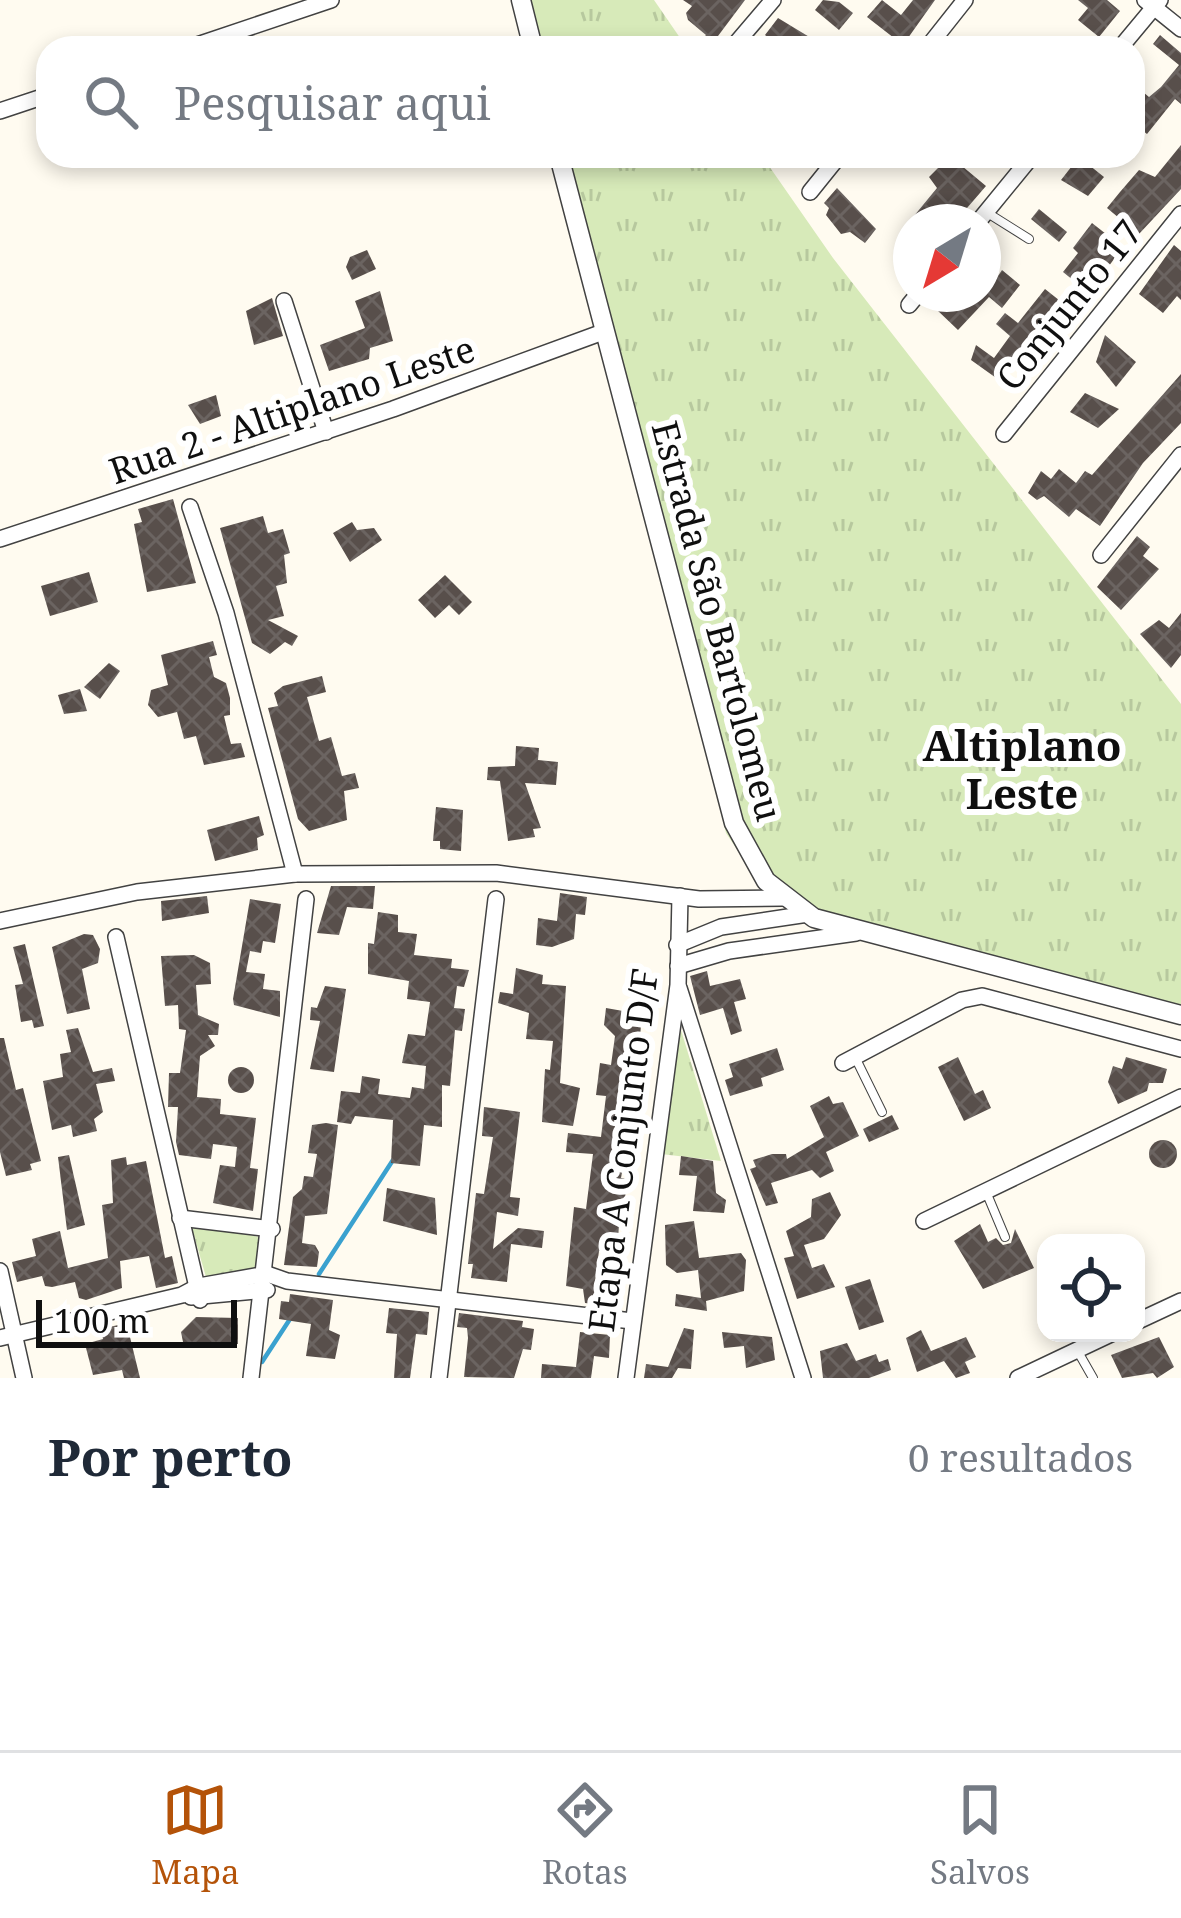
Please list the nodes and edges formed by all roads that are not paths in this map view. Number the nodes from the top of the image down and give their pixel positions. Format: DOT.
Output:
graph roads {
  1 [pos="331,0"];
  2 [pos="521,0"];
  3 [pos="772,0"];
  4 [pos="965,0"];
  5 [pos="1153,2"];
  6 [pos="1181,29"];
  7 [pos="224,36"];
  8 [pos="530,36"];
  9 [pos="742,36"];
  10 [pos="936,36"];
  11 [pos="1129,36"];
  12 [pos="36,99"];
  13 [pos="0,111"];
  14 [pos="563,168"];
  15 [pos="829,168"];
  16 [pos="1022,168"];
  17 [pos="810,192"];
  18 [pos="993,204"];
  19 [pos="1181,214"];
  20 [pos="1001,226"];
  21 [pos="1029,239"];
  22 [pos="284,301"];
  23 [pos="603,332"];
  24 [pos="326,432"];
  25 [pos="1004,434"];
  26 [pos="1181,455"];
  27 [pos="190,507"];
  28 [pos="0,539"];
  29 [pos="1101,555"];
  30 [pos="295,874"];
  31 [pos="680,896"];
  32 [pos="783,898"];
  33 [pos="306,899"];
  34 [pos="496,899"];
  35 [pos="811,916"];
  36 [pos="0,921"];
  37 [pos="760,923"];
  38 [pos="856,933"];
  39 [pos="677,937"];
  40 [pos="116,938"];
  41 [pos="809,939"];
  42 [pos="763,947"];
  43 [pos="678,966"];
  44 [pos="678,985"];
  45 [pos="1181,1015"];
  46 [pos="1181,1048"];
  47 [pos="849,1060"];
  48 [pos="1181,1097"];
  49 [pos="882,1112"];
  50 [pos="986,1192"];
  51 [pos="181,1217"];
  52 [pos="924,1221"];
  53 [pos="272,1228"];
  54 [pos="1005,1237"];
  55 [pos="0,1271"];
  56 [pos="265,1283"];
  57 [pos="200,1293"];
  58 [pos="449,1298"];
  59 [pos="1181,1301"];
  60 [pos="1145,1318"];
  61 [pos="632,1321"];
  62 [pos="7,1336"];
  63 [pos="1094,1342"];
  64 [pos="1077,1350"];
  65 [pos="24,1378"];
  66 [pos="251,1378"];
  67 [pos="439,1378"];
  68 [pos="626,1378"];
  69 [pos="803,1378"];
  70 [pos="1018,1378"];
  71 [pos="1093,1378"];
  1 -- 7 [label="street"];
  2 -- 8 [label="street"];
  3 -- 9 [label="street"];
  4 -- 10 [label="street"];
  5 -- 6 [label="street"];
  5 -- 11 [label="street"];
  12 -- 13 [label="street"];
  14 -- 23 [label="street, Estrada São Bartolomeu"];
  15 -- 17 [label="street"];
  16 -- 18 [label="street"];
  19 -- 25 [label="street, Conjunto 17"];
  20 -- 21 [label="lane"];
  22 -- 24 [label="street"];
  23 -- 24 [label="street, Rua 2 - Altiplano Leste"];
  23 -- 32 [label="street, Estrada São Bartolomeu"];
  24 -- 28 [label="street, Rua 2 - Altiplano Leste"];
  26 -- 29 [label="street"];
  27 -- 30 [label="street"];
  30 -- 31 [label="street"];
  30 -- 36 [label="street"];
  31 -- 32 [label="street"];
  31 -- 39 [label="street, Etapa A Conjunto D/F"];
  32 -- 35 [label="street, Estrada São Bartolomeu"];
  33 -- 53 [label="street"];
  34 -- 58 [label="street"];
  35 -- 37 [label="street"];
  35 -- 38 [label="street, Estrada São Bartolomeu"];
  35 -- 41 [label="street"];
  37 -- 39 [label="street"];
  37 -- 42 [label="street"];
  38 -- 41 [label="street"];
  38 -- 45 [label="street, Estrada São Bartolomeu"];
  39 -- 43 [label="street, Etapa A Conjunto D/F"];
  40 -- 51 [label="street"];
  41 -- 42 [label="street"];
  42 -- 43 [label="street"];
  43 -- 44 [label="street, Etapa A Conjunto D/F"];
  44 -- 61 [label="street, Etapa A Conjunto D/F"];
  44 -- 69 [label="street"];
  46 -- 47 [label="street"];
  47 -- 49 [label="lane"];
  48 -- 50 [label="street"];
  50 -- 52 [label="street"];
  50 -- 54 [label="lane"];
  51 -- 53 [label="street"];
  51 -- 57 [label="street"];
  53 -- 56 [label="street"];
  55 -- 62 [label="street"];
  56 -- 57 [label="street"];
  56 -- 58 [label="street"];
  56 -- 66 [label="street"];
  57 -- 62 [label="street"];
  58 -- 61 [label="street"];
  58 -- 67 [label="street"];
  59 -- 60 [label="street"];
  61 -- 68 [label="street, Etapa A Conjunto D/F"];
  62 -- 65 [label="street"];
  63 -- 64 [label="street"];
  64 -- 70 [label="street"];
  64 -- 71 [label="lane"];
}
